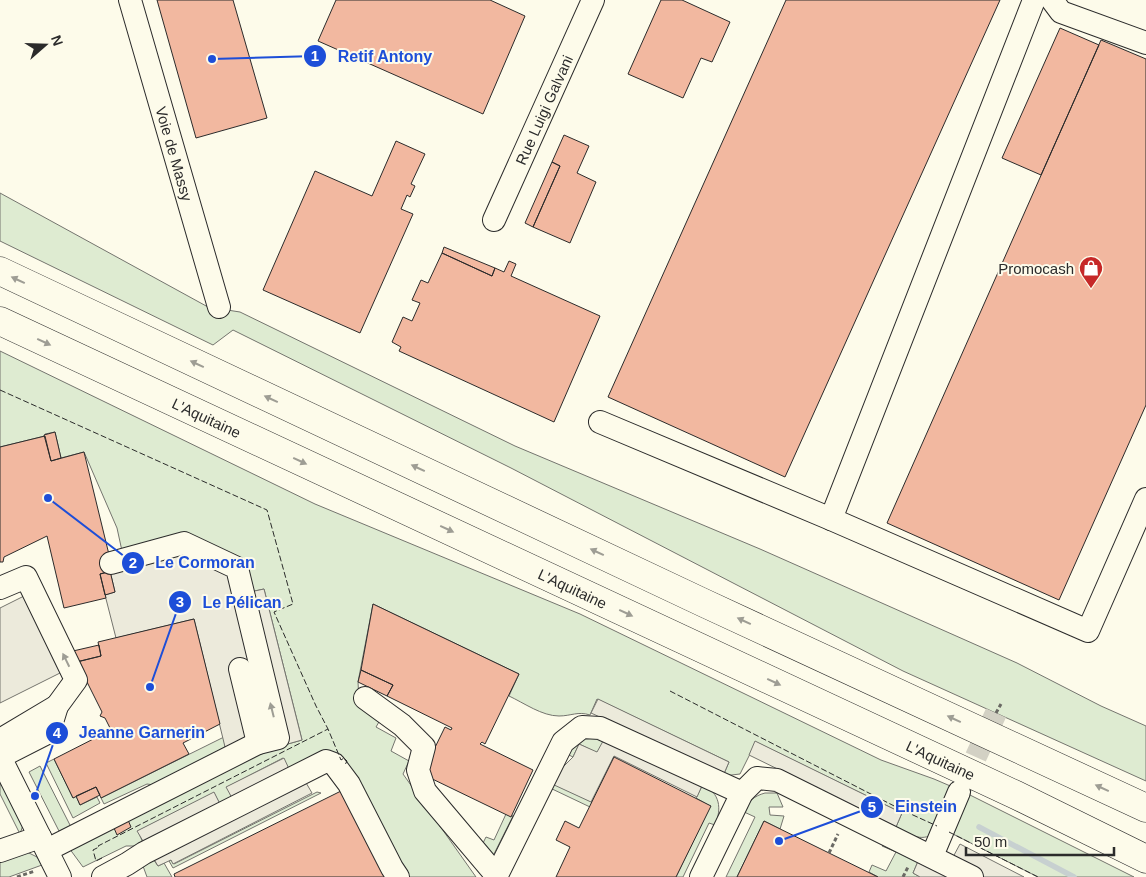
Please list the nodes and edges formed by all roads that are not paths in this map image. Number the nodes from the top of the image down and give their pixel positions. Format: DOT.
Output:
graph roads {
  1 [pos="130,0"];
  2 [pos="594,0"];
  3 [pos="1034,0"];
  4 [pos="1052,0"];
  5 [pos="1146,43"];
  6 [pos="494,220"];
  7 [pos="0,271"];
  8 [pos="219,307"];
  9 [pos="0,322"];
  10 [pos="600,422"];
  11 [pos="1146,499"];
  12 [pos="831,518"];
  13 [pos="111,563"];
  14 [pos="0,588"];
  15 [pos="240,670"];
  16 [pos="366,698"];
  17 [pos="57,706"];
  18 [pos="0,740"];
  19 [pos="258,743"];
  20 [pos="0,757"];
  21 [pos="959,792"];
  22 [pos="742,793"];
  23 [pos="1146,808"];
  24 [pos="0,851"];
  25 [pos="932,856"];
  26 [pos="47,858"];
  27 [pos="1146,859"];
  28 [pos="131,871"];
  29 [pos="496,876"];
  30 [pos="102,877"];
  31 [pos="398,877"];
  32 [pos="700,877"];
  33 [pos="972,877"];
  1 -- 8 [label="street, Voie de Massy"];
  2 -- 6 [label="street, Rue Luigi Galvani"];
  3 -- 12 [label="street"];
  4 -- 5 [label="street"];
  23 -- 7 [label="highway, one-way"];
  9 -- 27 [label="highway, L'Aquitaine, one-way"];
  10 -- 12 [label="street"];
  11 -- 12 [label="street"];
  19 -- 13 [label="street, one-way"];
  17 -- 14 [label="street, one-way"];
  15 -- 19 [label="street"];
  16 -- 29 [label="street"];
  17 -- 18 [label="street"];
  17 -- 20 [label="street"];
  19 -- 26 [label="street"];
  20 -- 26 [label="street"];
  21 -- 25 [label="street"];
  22 -- 25 [label="street"];
  22 -- 29 [label="street"];
  22 -- 32 [label="street"];
  24 -- 26 [label="street"];
  25 -- 33 [label="street"];
  28 -- 30 [label="street"];
  28 -- 31 [label="street"];
}
